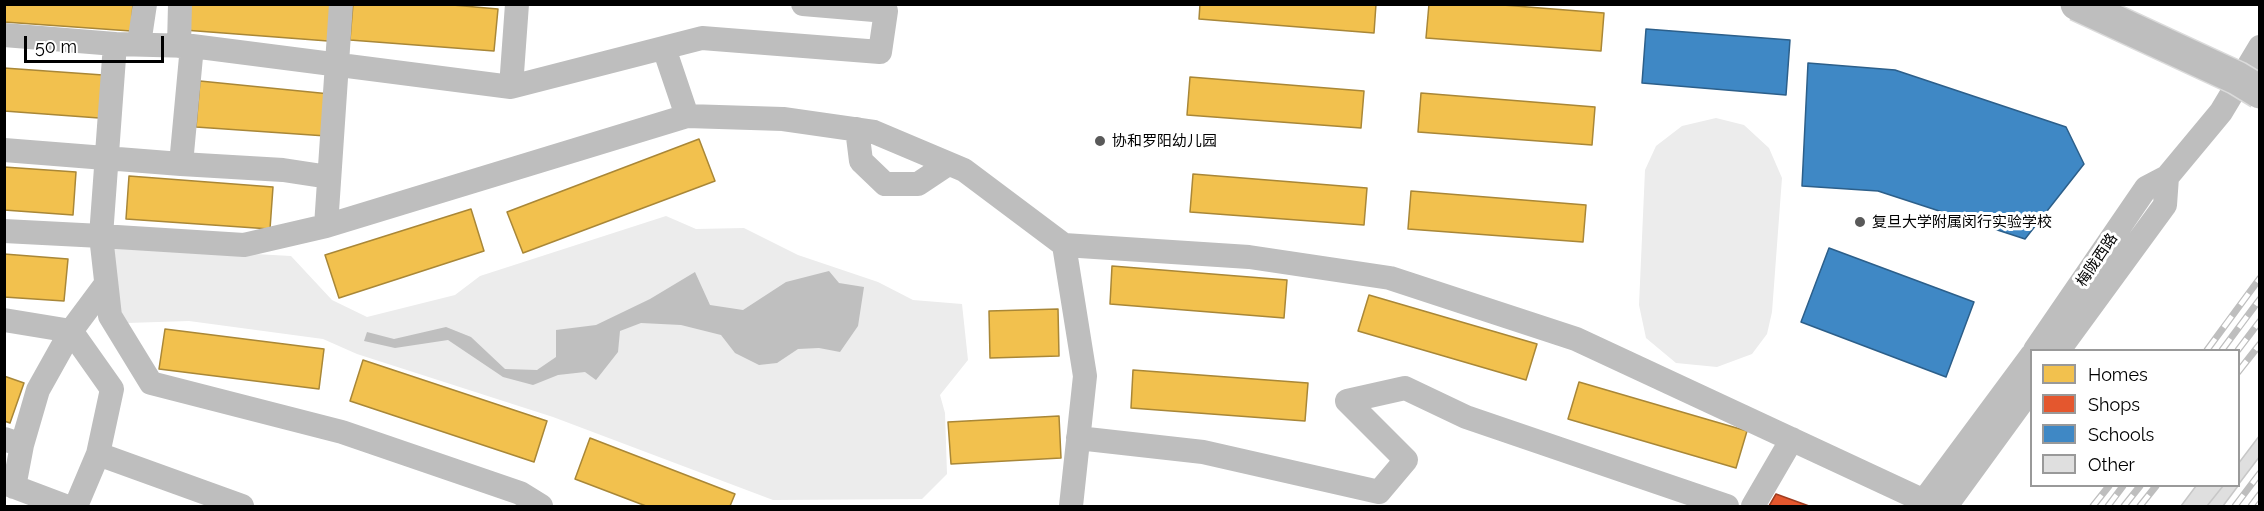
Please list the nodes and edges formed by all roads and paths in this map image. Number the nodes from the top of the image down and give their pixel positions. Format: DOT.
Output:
graph roads {
  1 [pos="145,4"];
  2 [pos="180,4"];
  3 [pos="341,4"];
  4 [pos="517,4"];
  5 [pos="804,4"];
  6 [pos="2077,4"];
  7 [pos="2111,4"];
  8 [pos="4,35"];
  9 [pos="127,44"];
  10 [pos="186,46"];
  11 [pos="2259,47"];
  12 [pos="664,48"];
  13 [pos="337,64"];
  14 [pos="2259,67"];
  15 [pos="511,87"];
  16 [pos="2259,92"];
  17 [pos="687,116"];
  18 [pos="857,129"];
  19 [pos="4,150"];
  20 [pos="108,158"];
  21 [pos="181,164"];
  22 [pos="948,164"];
  23 [pos="329,177"];
  24 [pos="2167,177"];
  25 [pos="326,226"];
  26 [pos="4,231"];
  27 [pos="101,236"];
  28 [pos="1064,245"];
  29 [pos="106,284"];
  30 [pos="4,320"];
  31 [pos="71,332"];
  32 [pos="2036,349"];
  33 [pos="2060,349"];
  34 [pos="2030,356"];
  35 [pos="2030,389"];
  36 [pos="1078,438"];
  37 [pos="1792,440"];
  38 [pos="13,442"];
  39 [pos="98,454"];
  40 [pos="9,485"];
  41 [pos="512,499"];
  42 [pos="1930,505"];
  43 [pos="65,507"];
  44 [pos="76,507"];
  45 [pos="242,507"];
  46 [pos="540,507"];
  47 [pos="1071,507"];
  48 [pos="1727,507"];
  49 [pos="1753,507"];
  1 -- 9 [label="street"];
  2 -- 10 [label="street"];
  3 -- 13 [label="street"];
  4 -- 15 [label="street"];
  5 -- 12 [label="street"];
  6 -- 16 [label="highway, bridge"];
  7 -- 14 [label="highway"];
  8 -- 9 [label="street"];
  9 -- 10 [label="street"];
  9 -- 20 [label="street"];
  10 -- 13 [label="street"];
  10 -- 21 [label="street"];
  11 -- 24 [label="street, 梅陇西路"];
  12 -- 15 [label="street"];
  12 -- 17 [label="street"];
  13 -- 15 [label="street"];
  13 -- 23 [label="street"];
  17 -- 18 [label="street"];
  17 -- 25 [label="street"];
  18 -- 22 [label="street"];
  18 -- 22 [label="street"];
  19 -- 20 [label="street"];
  20 -- 21 [label="street"];
  20 -- 27 [label="street"];
  21 -- 23 [label="street"];
  22 -- 28 [label="street"];
  23 -- 25 [label="street"];
  24 -- 32 [label="street, 梅陇西路"];
  24 -- 33 [label="street, 梅陇西路"];
  25 -- 27 [label="street"];
  26 -- 27 [label="street"];
  27 -- 29 [label="street"];
  28 -- 36 [label="street"];
  28 -- 37 [label="street"];
  29 -- 31 [label="street"];
  29 -- 41 [label="street"];
  30 -- 31 [label="street"];
  31 -- 38 [label="street"];
  31 -- 39 [label="street"];
  34 -- 42 [label="street"];
  35 -- 42 [label="street"];
  36 -- 47 [label="street"];
  36 -- 48 [label="street"];
  37 -- 42 [label="street"];
  37 -- 49 [label="street"];
  38 -- 40 [label="street"];
  39 -- 44 [label="street"];
  39 -- 45 [label="street"];
  40 -- 43 [label="street"];
  41 -- 46 [label="street"];
}
